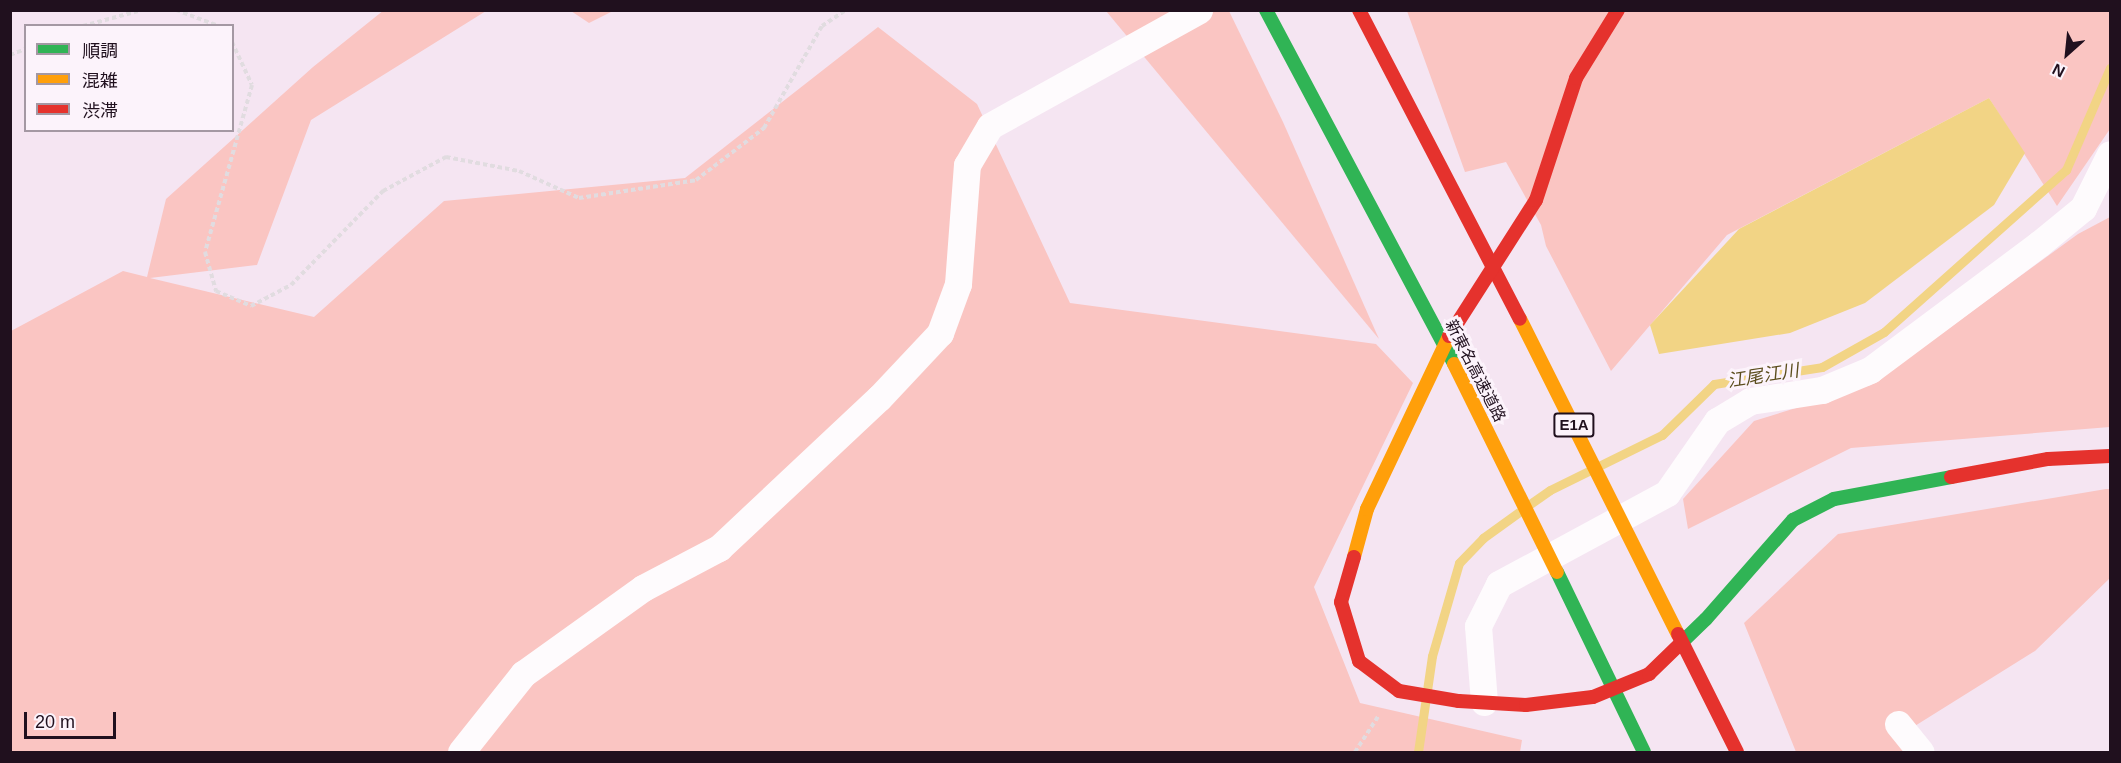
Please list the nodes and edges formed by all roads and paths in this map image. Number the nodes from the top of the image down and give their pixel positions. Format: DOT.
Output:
graph roads {
  1 [pos="142,10"];
  2 [pos="176,10"];
  3 [pos="846,10"];
  4 [pos="1199,10"];
  5 [pos="1266,10"];
  6 [pos="1359,10"];
  7 [pos="1618,10"];
  8 [pos="90,24"];
  9 [pos="214,24"];
  10 [pos="234,46"];
  11 [pos="2110,154"];
  12 [pos="2110,456"];
  13 [pos="1399,691"];
  14 [pos="1484,702"];
  15 [pos="1898,724"];
  16 [pos="461,753"];
  17 [pos="1355,753"];
  18 [pos="1644,753"];
  19 [pos="1737,753"];
  20 [pos="1921,753"];
  1 -- 8 [label="path"];
  2 -- 9 [label="path"];
  3 -- 10 [label="path"];
  4 -- 16 [label="street"];
  5 -- 18 [label="main road, 新東名高速道路"];
  6 -- 19 [label="main road, E1A"];
  7 -- 13 [label="main road"];
  11 -- 14 [label="street"];
  12 -- 14 [label="main road"];
  13 -- 14 [label="main road"];
  13 -- 17 [label="path"];
  15 -- 20 [label="street"];
}
